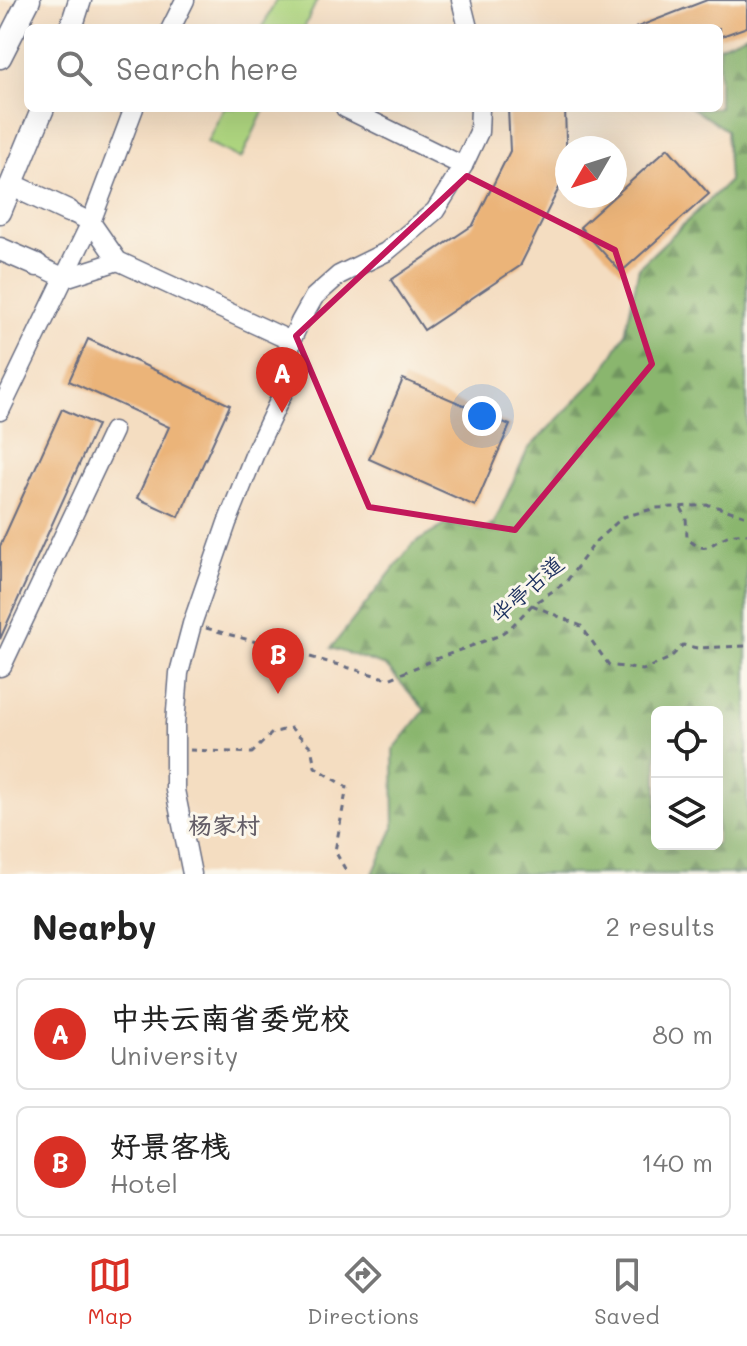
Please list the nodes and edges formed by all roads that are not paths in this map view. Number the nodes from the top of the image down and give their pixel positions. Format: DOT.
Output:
graph roads {
  1 [pos="29,0"];
  2 [pos="80,0"];
  3 [pos="185,0"];
  4 [pos="461,0"];
  5 [pos="72,24"];
  6 [pos="177,24"];
  7 [pos="467,24"];
  8 [pos="0,57"];
  9 [pos="41,112"];
  10 [pos="132,112"];
  11 [pos="353,112"];
  12 [pos="480,112"];
  13 [pos="463,166"];
  14 [pos="6,192"];
  15 [pos="68,211"];
  16 [pos="0,212"];
  17 [pos="91,222"];
  18 [pos="0,249"];
  19 [pos="118,261"];
  20 [pos="37,265"];
  21 [pos="65,278"];
  22 [pos="291,341"];
  23 [pos="0,411"];
  24 [pos="113,431"];
  25 [pos="0,667"];
  26 [pos="192,874"];
  1 -- 8 [label="main road"];
  2 -- 5 [label="main road"];
  3 -- 6 [label="street"];
  4 -- 7 [label="street"];
  9 -- 14 [label="main road"];
  10 -- 17 [label="street"];
  11 -- 13 [label="street"];
  12 -- 13 [label="street"];
  13 -- 22 [label="street"];
  14 -- 15 [label="main road"];
  14 -- 16 [label="main road"];
  15 -- 17 [label="street"];
  17 -- 19 [label="street"];
  17 -- 21 [label="street"];
  18 -- 20 [label="main road"];
  19 -- 21 [label="street"];
  19 -- 22 [label="street"];
  20 -- 21 [label="street"];
  21 -- 23 [label="street"];
  22 -- 26 [label="street"];
  24 -- 25 [label="street"];
}
